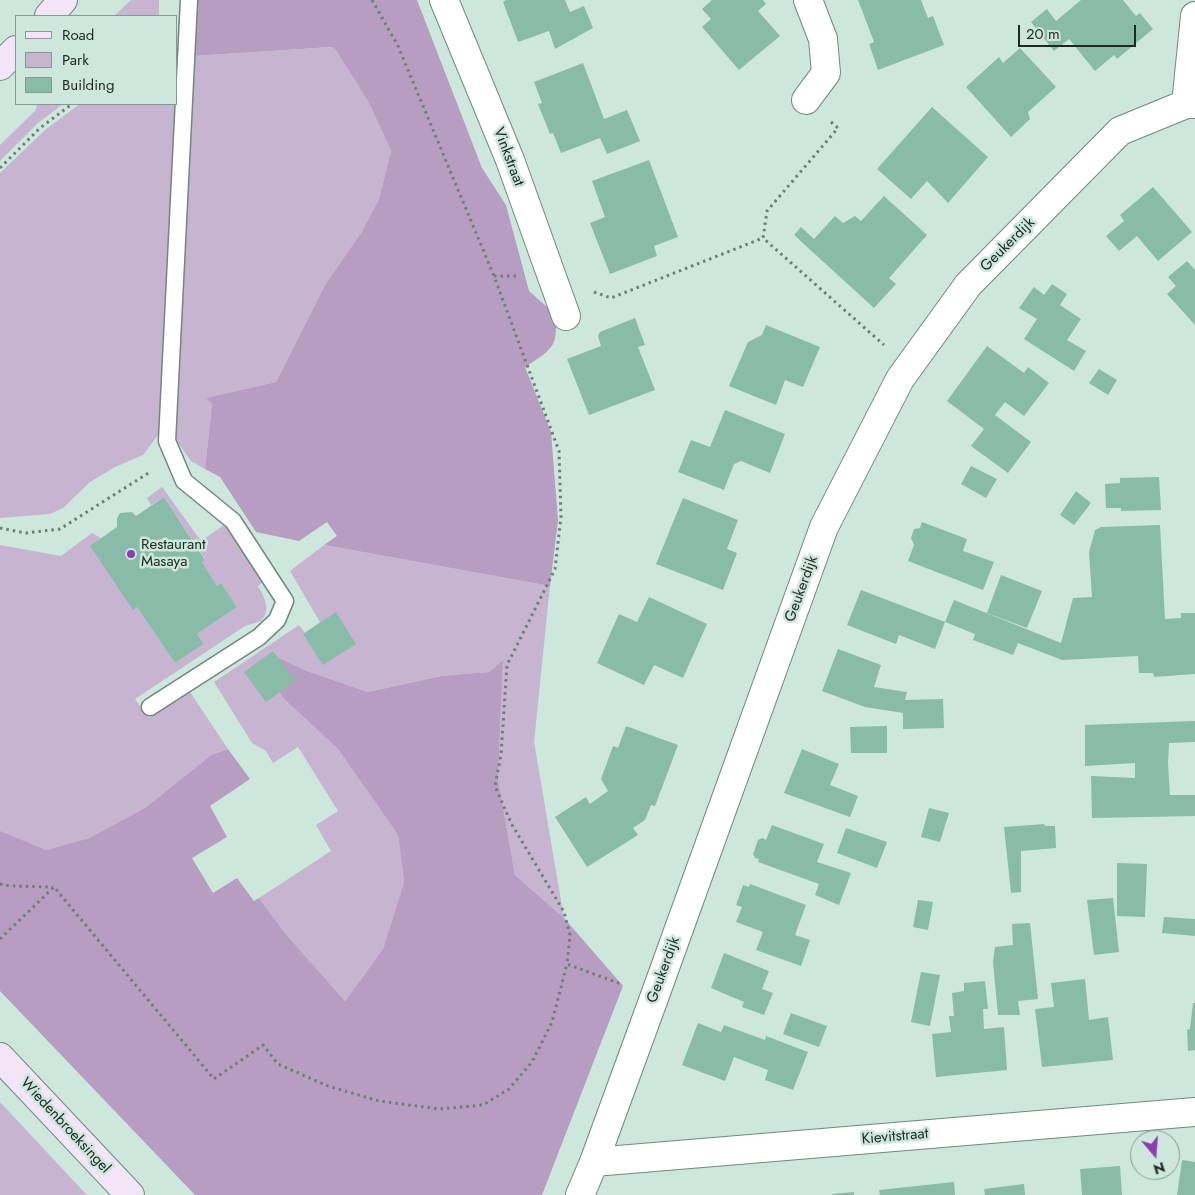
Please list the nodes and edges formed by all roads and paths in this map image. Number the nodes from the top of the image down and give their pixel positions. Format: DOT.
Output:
graph roads {
  1 [pos="63,0"];
  2 [pos="189,0"];
  3 [pos="372,0"];
  4 [pos="444,0"];
  5 [pos="808,0"];
  6 [pos="50,15"];
  7 [pos="1195,16"];
  8 [pos="15,51"];
  9 [pos="0,66"];
  10 [pos="806,100"];
  11 [pos="1191,104"];
  12 [pos="71,105"];
  13 [pos="0,168"];
  14 [pos="763,238"];
  15 [pos="494,276"];
  16 [pos="552,276"];
  17 [pos="566,316"];
  18 [pos="908,366"];
  19 [pos="174,457"];
  20 [pos="0,528"];
  21 [pos="150,707"];
  22 [pos="0,884"];
  23 [pos="54,887"];
  24 [pos="0,939"];
  25 [pos="567,964"];
  26 [pos="654,998"];
  27 [pos="0,1057"];
  28 [pos="1195,1112"];
  29 [pos="594,1162"];
  30 [pos="130,1195"];
  31 [pos="580,1195"];
  1 -- 6 [label="street"];
  2 -- 19 [label="lane"];
  3 -- 15 [label="path"];
  4 -- 16 [label="street, Vinkstraat"];
  5 -- 10 [label="street"];
  7 -- 11 [label="street"];
  8 -- 9 [label="street"];
  10 -- 14 [label="path"];
  11 -- 18 [label="street, Geukerdijk"];
  12 -- 13 [label="path"];
  14 -- 16 [label="path"];
  14 -- 18 [label="path"];
  15 -- 16 [label="path"];
  15 -- 25 [label="path"];
  16 -- 17 [label="street, Vinkstraat"];
  18 -- 26 [label="street, Geukerdijk"];
  19 -- 20 [label="path"];
  19 -- 21 [label="lane"];
  22 -- 23 [label="path"];
  23 -- 24 [label="path"];
  23 -- 25 [label="path"];
  25 -- 26 [label="path"];
  26 -- 29 [label="street, Geukerdijk"];
  27 -- 30 [label="street, Wiedenbroeksingel"];
  28 -- 29 [label="street, Kievitstraat"];
  29 -- 31 [label="street, Geukerdijk"];
}
